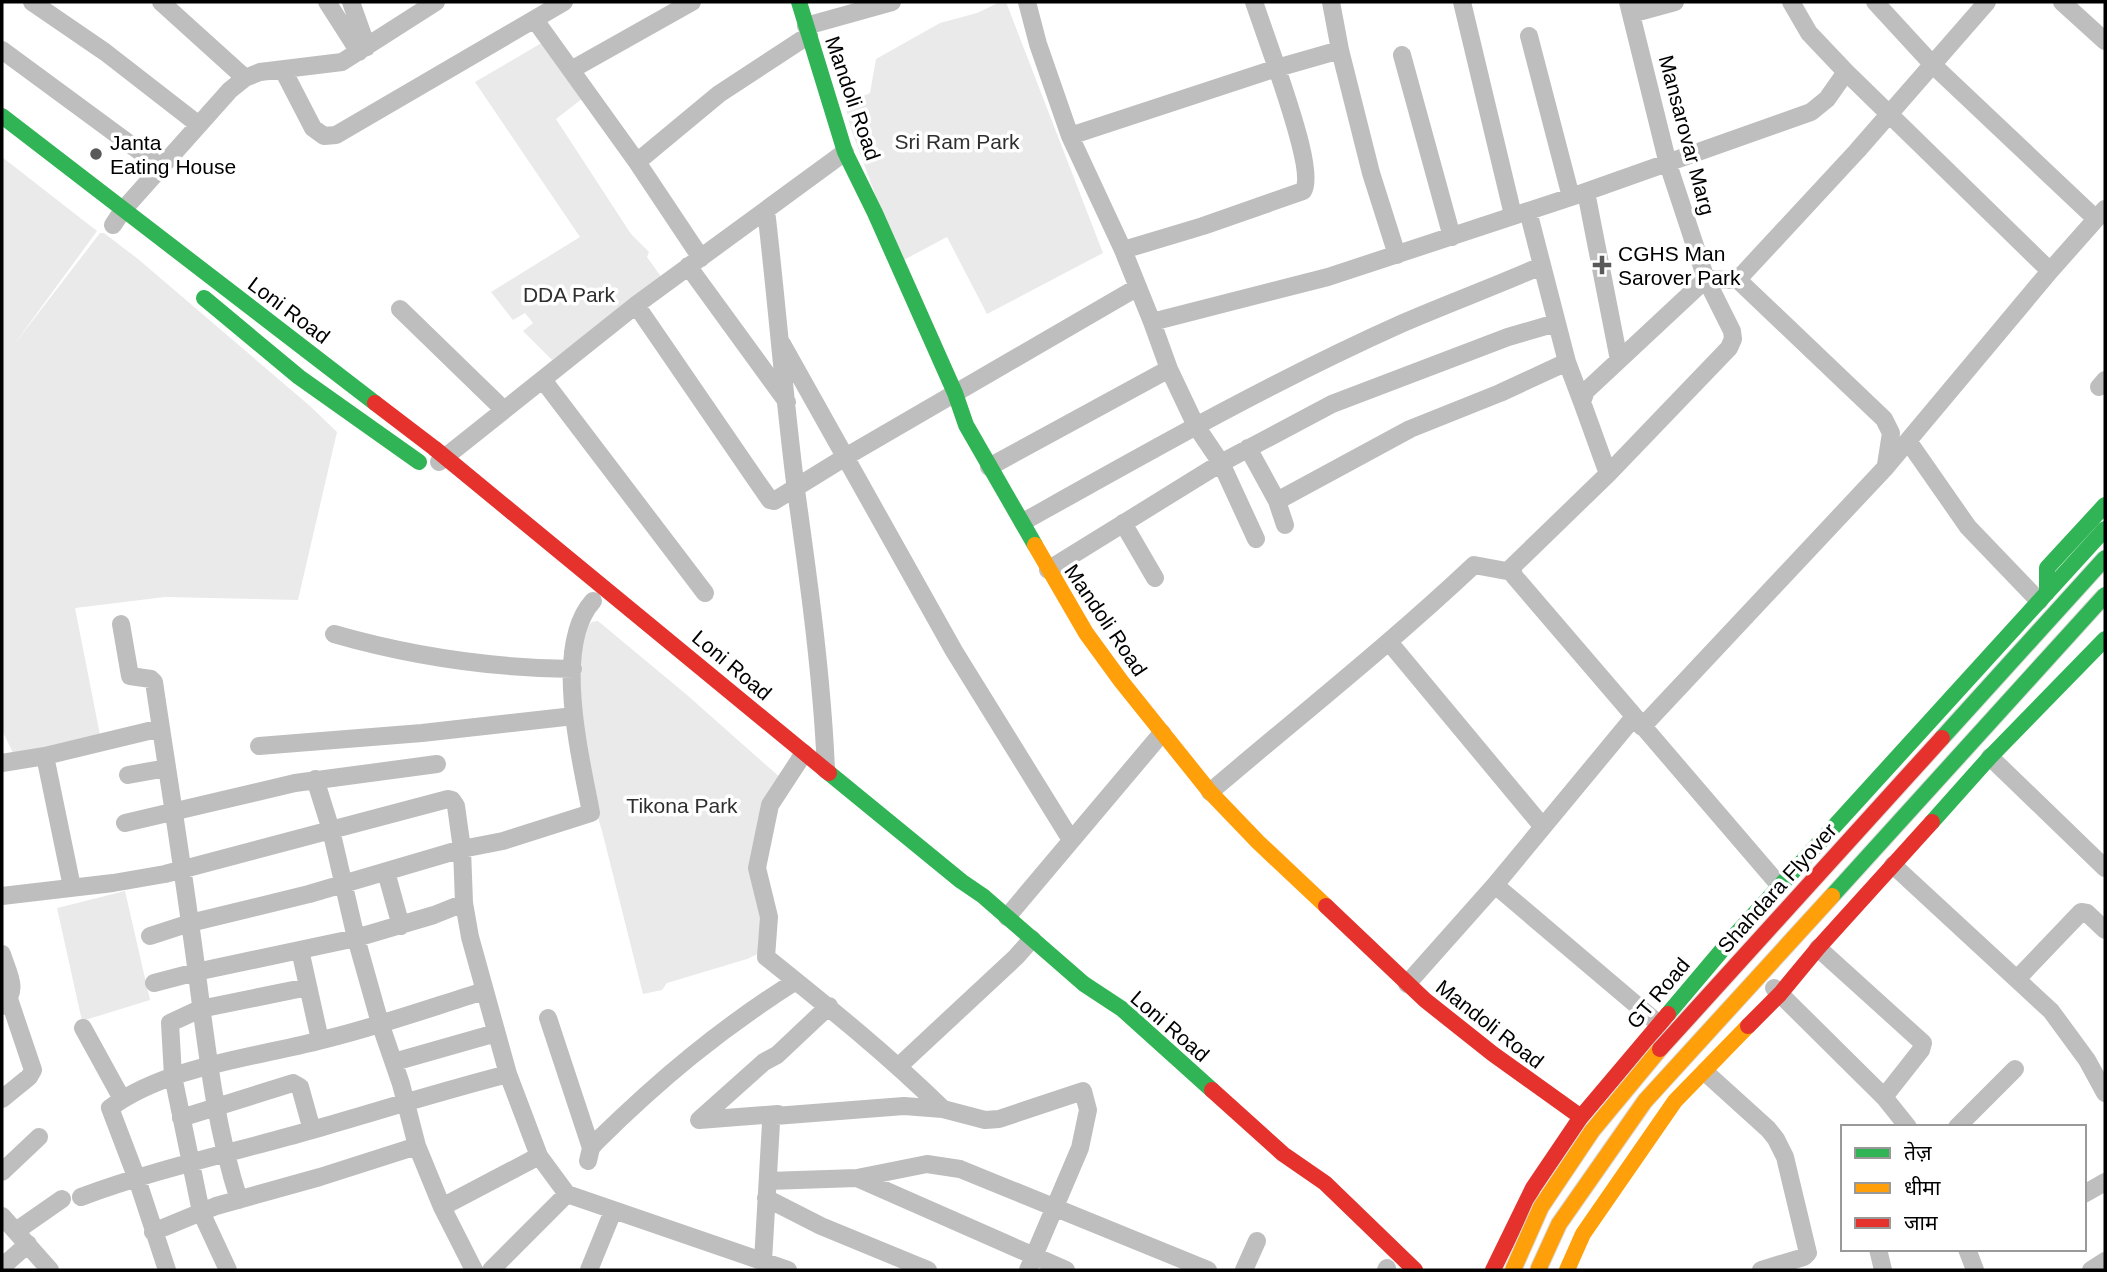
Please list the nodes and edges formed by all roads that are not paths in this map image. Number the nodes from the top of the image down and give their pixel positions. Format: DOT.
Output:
graph roads {
  1 [pos="32,2"];
  2 [pos="161,2"];
  3 [pos="327,2"];
  4 [pos="351,2"];
  5 [pos="436,2"];
  6 [pos="564,2"];
  7 [pos="692,2"];
  8 [pos="799,2"];
  9 [pos="892,2"];
  10 [pos="1027,2"];
  11 [pos="1254,2"];
  12 [pos="1334,2"];
  13 [pos="1462,2"];
  14 [pos="1675,2"];
  15 [pos="1791,2"];
  16 [pos="1875,2"];
  17 [pos="1987,2"];
  18 [pos="2062,2"];
  19 [pos="1629,8"];
  20 [pos="535,20"];
  21 [pos="808,30"];
  22 [pos="1529,36"];
  23 [pos="2105,41"];
  24 [pos="2,50"];
  25 [pos="363,50"];
  26 [pos="1340,50"];
  27 [pos="1402,55"];
  28 [pos="1933,65"];
  29 [pos="1277,68"];
  30 [pos="284,70"];
  31 [pos="571,70"];
  32 [pos="1846,72"];
  33 [pos="245,78"];
  34 [pos="1890,114"];
  35 [pos="2,116"];
  36 [pos="199,125"];
  37 [pos="2,136"];
  38 [pos="1070,136"];
  39 [pos="845,152"];
  40 [pos="637,162"];
  41 [pos="1668,164"];
  42 [pos="161,167"];
  43 [pos="62,180"];
  44 [pos="1578,195"];
  45 [pos="766,210"];
  46 [pos="1520,213"];
  47 [pos="2101,214"];
  48 [pos="116,221"];
  49 [pos="1452,237"];
  50 [pos="1124,250"];
  51 [pos="1397,255"];
  52 [pos="695,262"];
  53 [pos="1541,266"];
  54 [pos="2050,271"];
  55 [pos="1706,279"];
  56 [pos="1737,279"];
  57 [pos="187,284"];
  58 [pos="1138,287"];
  59 [pos="636,305"];
  60 [pos="400,309"];
  61 [pos="1152,322"];
  62 [pos="1556,323"];
  63 [pos="782,344"];
  64 [pos="1619,360"];
  65 [pos="1567,362"];
  66 [pos="1170,369"];
  67 [pos="543,380"];
  68 [pos="955,393"];
  69 [pos="787,402"];
  70 [pos="1583,402"];
  71 [pos="504,410"];
  72 [pos="1196,426"];
  73 [pos="1908,441"];
  74 [pos="1248,448"];
  75 [pos="847,456"];
  76 [pos="445,457"];
  77 [pos="1221,463"];
  78 [pos="989,467"];
  79 [pos="1886,467"];
  80 [pos="438,474"];
  81 [pos="1608,474"];
  82 [pos="796,489"];
  83 [pos="1277,501"];
  84 [pos="2105,505"];
  85 [pos="1023,522"];
  86 [pos="1123,523"];
  87 [pos="1285,525"];
  88 [pos="2105,529"];
  89 [pos="1256,540"];
  90 [pos="2105,558"];
  91 [pos="1048,570"];
  92 [pos="1512,572"];
  93 [pos="1155,578"];
  94 [pos="705,593"];
  95 [pos="2105,595"];
  96 [pos="2043,597"];
  97 [pos="593,600"];
  98 [pos="121,624"];
  99 [pos="334,634"];
  100 [pos="2105,639"];
  101 [pos="1388,642"];
  102 [pos="2105,649"];
  103 [pos="2080,665"];
  104 [pos="573,669"];
  105 [pos="701,689"];
  106 [pos="574,716"];
  107 [pos="1638,722"];
  108 [pos="161,728"];
  109 [pos="1162,733"];
  110 [pos="259,747"];
  111 [pos="44,756"];
  112 [pos="1990,757"];
  113 [pos="800,758"];
  114 [pos="2,764"];
  115 [pos="437,764"];
  116 [pos="167,768"];
  117 [pos="825,770"];
  118 [pos="128,775"];
  119 [pos="315,779"];
  120 [pos="1210,792"];
  121 [pos="173,811"];
  122 [pos="125,823"];
  123 [pos="1543,827"];
  124 [pos="331,831"];
  125 [pos="1071,840"];
  126 [pos="462,849"];
  127 [pos="1893,865"];
  128 [pos="2105,868"];
  129 [pos="181,869"];
  130 [pos="386,872"];
  131 [pos="343,884"];
  132 [pos="1495,885"];
  133 [pos="1780,886"];
  134 [pos="72,887"];
  135 [pos="2,896"];
  136 [pos="464,903"];
  137 [pos="1007,917"];
  138 [pos="190,923"];
  139 [pos="401,926"];
  140 [pos="2105,930"];
  141 [pos="150,936"];
  142 [pos="356,939"];
  143 [pos="1028,943"];
  144 [pos="1728,943"];
  145 [pos="1818,948"];
  146 [pos="300,950"];
  147 [pos="2,954"];
  148 [pos="196,972"];
  149 [pos="2017,979"];
  150 [pos="796,981"];
  151 [pos="154,983"];
  152 [pos="1407,984"];
  153 [pos="308,987"];
  154 [pos="484,991"];
  155 [pos="1780,994"];
  156 [pos="5,1002"];
  157 [pos="829,1006"];
  158 [pos="200,1009"];
  159 [pos="548,1018"];
  160 [pos="380,1024"];
  161 [pos="1659,1024"];
  162 [pos="83,1028"];
  163 [pos="496,1032"];
  164 [pos="320,1040"];
  165 [pos="394,1062"];
  166 [pos="899,1066"];
  167 [pos="209,1067"];
  168 [pos="2015,1069"];
  169 [pos="1705,1072"];
  170 [pos="508,1074"];
  171 [pos="173,1076"];
  172 [pos="2105,1093"];
  173 [pos="1884,1097"];
  174 [pos="2,1099"];
  175 [pos="122,1099"];
  176 [pos="406,1101"];
  177 [pos="215,1107"];
  178 [pos="943,1109"];
  179 [pos="778,1114"];
  180 [pos="1581,1117"];
  181 [pos="181,1118"];
  182 [pos="1906,1125"];
  183 [pos="1959,1125"];
  184 [pos="312,1130"];
  185 [pos="39,1137"];
  186 [pos="417,1146"];
  187 [pos="224,1153"];
  188 [pos="539,1156"];
  189 [pos="190,1163"];
  190 [pos="2,1172"];
  191 [pos="1281,1172"];
  192 [pos="857,1178"];
  193 [pos="137,1179"];
  194 [pos="2105,1182"];
  195 [pos="767,1190"];
  196 [pos="2086,1193"];
  197 [pos="566,1194"];
  198 [pos="81,1197"];
  199 [pos="62,1199"];
  200 [pos="239,1200"];
  201 [pos="442,1206"];
  202 [pos="1055,1208"];
  203 [pos="613,1211"];
  204 [pos="201,1212"];
  205 [pos="2,1216"];
  206 [pos="153,1232"];
  207 [pos="22,1238"];
  208 [pos="1257,1241"];
  209 [pos="1878,1251"];
  210 [pos="1968,1251"];
  211 [pos="763,1261"];
  212 [pos="2105,1261"];
  213 [pos="1031,1264"];
  214 [pos="2,1267"];
  215 [pos="50,1270"];
  216 [pos="167,1270"];
  217 [pos="228,1270"];
  218 [pos="474,1270"];
  219 [pos="491,1270"];
  220 [pos="589,1270"];
  221 [pos="789,1270"];
  222 [pos="928,1270"];
  223 [pos="1066,1270"];
  224 [pos="1208,1270"];
  225 [pos="1244,1270"];
  226 [pos="1415,1270"];
  227 [pos="1493,1270"];
  228 [pos="1513,1270"];
  229 [pos="1538,1270"];
  230 [pos="1567,1270"];
  231 [pos="1761,1270"];
  232 [pos="1883,1270"];
  233 [pos="1975,1270"];
  234 [pos="2091,1270"];
  1 -- 36 [label="street"];
  2 -- 33 [label="street"];
  3 -- 25 [label="street"];
  4 -- 25 [label="street"];
  5 -- 25 [label="street"];
  6 -- 20 [label="street"];
  7 -- 31 [label="street"];
  8 -- 21 [label="main road, Mandoli Road"];
  9 -- 21 [label="street"];
  10 -- 38 [label="street"];
  11 -- 29 [label="street"];
  12 -- 26 [label="street"];
  13 -- 46 [label="street"];
  14 -- 19 [label="street"];
  15 -- 32 [label="street"];
  16 -- 28 [label="street"];
  17 -- 28 [label="street"];
  18 -- 23 [label="street"];
  19 -- 41 [label="street, Mansarovar Marg"];
  20 -- 30 [label="street"];
  20 -- 31 [label="street"];
  21 -- 39 [label="main road, Mandoli Road"];
  21 -- 40 [label="street"];
  22 -- 44 [label="street"];
  24 -- 42 [label="street"];
  25 -- 30 [label="street"];
  26 -- 29 [label="street"];
  26 -- 51 [label="street"];
  27 -- 49 [label="street"];
  28 -- 34 [label="street"];
  28 -- 47 [label="street"];
  29 -- 38 [label="street"];
  29 -- 50 [label="street"];
  30 -- 33 [label="street"];
  31 -- 40 [label="street"];
  32 -- 34 [label="street"];
  32 -- 41 [label="street"];
  33 -- 36 [label="street"];
  34 -- 54 [label="street"];
  34 -- 56 [label="street"];
  35 -- 48 [label="main road, Loni Road"];
  36 -- 42 [label="street"];
  37 -- 43 [label="main road"];
  38 -- 50 [label="street"];
  39 -- 45 [label="street"];
  39 -- 68 [label="main road, Mandoli Road"];
  40 -- 52 [label="street"];
  41 -- 44 [label="street"];
  41 -- 55 [label="street, Mansarovar Marg"];
  42 -- 48 [label="street"];
  44 -- 46 [label="street"];
  44 -- 64 [label="street"];
  45 -- 52 [label="street"];
  45 -- 63 [label="street"];
  46 -- 49 [label="street"];
  46 -- 53 [label="street"];
  47 -- 54 [label="street"];
  48 -- 76 [label="main road, Loni Road"];
  49 -- 51 [label="street"];
  50 -- 58 [label="street"];
  51 -- 61 [label="street"];
  52 -- 59 [label="street"];
  52 -- 69 [label="street"];
  53 -- 62 [label="street"];
  53 -- 72 [label="street"];
  54 -- 73 [label="street"];
  55 -- 56 [label="street"];
  55 -- 64 [label="street"];
  55 -- 81 [label="street, Mansarovar Marg"];
  56 -- 79 [label="street"];
  57 -- 80 [label="main road, Loni Road"];
  58 -- 61 [label="street"];
  58 -- 68 [label="street"];
  59 -- 67 [label="street"];
  59 -- 82 [label="street"];
  60 -- 71 [label="street"];
  61 -- 66 [label="street"];
  62 -- 65 [label="street"];
  62 -- 74 [label="street"];
  63 -- 69 [label="street"];
  63 -- 75 [label="street"];
  64 -- 70 [label="street"];
  65 -- 70 [label="street"];
  65 -- 83 [label="street"];
  66 -- 72 [label="street"];
  66 -- 78 [label="street"];
  67 -- 71 [label="street"];
  67 -- 94 [label="street"];
  68 -- 75 [label="street"];
  68 -- 78 [label="main road, Mandoli Road"];
  69 -- 82 [label="street"];
  70 -- 81 [label="street"];
  71 -- 76 [label="street"];
  72 -- 77 [label="street"];
  72 -- 85 [label="street"];
  73 -- 79 [label="street"];
  73 -- 96 [label="street"];
  74 -- 77 [label="street"];
  74 -- 83 [label="street"];
  75 -- 82 [label="street"];
  75 -- 125 [label="street"];
  76 -- 80 [label="street"];
  76 -- 113 [label="main road, Loni Road"];
  77 -- 86 [label="street"];
  77 -- 89 [label="street"];
  78 -- 85 [label="main road, Mandoli Road"];
  79 -- 107 [label="street"];
  81 -- 92 [label="street, Mansarovar Marg"];
  82 -- 117 [label="street"];
  83 -- 87 [label="street"];
  84 -- 96 [label="main road"];
  85 -- 91 [label="main road, Mandoli Road"];
  86 -- 91 [label="street"];
  86 -- 93 [label="street"];
  88 -- 96 [label="main road"];
  90 -- 228 [label="main road, Shahdara Flyover, bridge"];
  91 -- 109 [label="main road, Mandoli Road"];
  92 -- 101 [label="street"];
  92 -- 107 [label="street"];
  95 -- 229 [label="main road, bridge"];
  96 -- 133 [label="main road, GT Road"];
  97 -- 104 [label="street"];
  98 -- 108 [label="street"];
  99 -- 104 [label="street"];
  100 -- 103 [label="main road"];
  101 -- 120 [label="street"];
  101 -- 123 [label="street"];
  102 -- 103 [label="main road"];
  103 -- 112 [label="main road"];
  104 -- 106 [label="street"];
  105 -- 113 [label="main road, Loni Road"];
  106 -- 110 [label="street"];
  106 -- 126 [label="street"];
  107 -- 123 [label="street"];
  107 -- 133 [label="street"];
  108 -- 111 [label="street"];
  108 -- 116 [label="street"];
  109 -- 120 [label="main road, Mandoli Road"];
  109 -- 125 [label="street"];
  111 -- 114 [label="street"];
  111 -- 134 [label="street"];
  112 -- 127 [label="main road"];
  112 -- 128 [label="street"];
  113 -- 117 [label="main road, Loni Road"];
  113 -- 143 [label="main road, Loni Road"];
  113 -- 150 [label="street"];
  115 -- 119 [label="street"];
  116 -- 118 [label="street"];
  116 -- 121 [label="street"];
  117 -- 137 [label="main road, Loni Road"];
  119 -- 121 [label="street"];
  119 -- 124 [label="street"];
  120 -- 152 [label="main road, Mandoli Road"];
  121 -- 122 [label="street"];
  121 -- 129 [label="street"];
  123 -- 132 [label="street"];
  124 -- 126 [label="street"];
  124 -- 129 [label="street"];
  124 -- 131 [label="street"];
  125 -- 137 [label="street"];
  126 -- 130 [label="street"];
  126 -- 136 [label="street"];
  127 -- 145 [label="main road"];
  127 -- 149 [label="street"];
  129 -- 134 [label="street"];
  129 -- 138 [label="street"];
  130 -- 131 [label="street"];
  130 -- 139 [label="street"];
  131 -- 138 [label="street"];
  131 -- 142 [label="street"];
  132 -- 152 [label="street"];
  132 -- 161 [label="street"];
  133 -- 144 [label="main road, GT Road"];
  134 -- 135 [label="street"];
  136 -- 139 [label="street"];
  136 -- 154 [label="street"];
  137 -- 143 [label="main road, Loni Road"];
  138 -- 141 [label="street"];
  138 -- 148 [label="street"];
  139 -- 142 [label="street"];
  140 -- 149 [label="street"];
  142 -- 146 [label="street"];
  142 -- 160 [label="street"];
  143 -- 166 [label="street"];
  143 -- 191 [label="main road, Loni Road"];
  143 -- 226 [label="main road, Loni Road"];
  144 -- 155 [label="street"];
  144 -- 161 [label="main road, GT Road"];
  145 -- 155 [label="main road"];
  145 -- 173 [label="street"];
  146 -- 148 [label="street"];
  146 -- 153 [label="street"];
  147 -- 156 [label="street"];
  148 -- 151 [label="street"];
  148 -- 158 [label="street"];
  149 -- 172 [label="street"];
  150 -- 157 [label="street"];
  150 -- 159 [label="street"];
  152 -- 180 [label="main road, Mandoli Road"];
  153 -- 158 [label="street"];
  153 -- 164 [label="street"];
  154 -- 160 [label="street"];
  154 -- 163 [label="street"];
  155 -- 169 [label="main road"];
  155 -- 173 [label="street"];
  156 -- 174 [label="street"];
  157 -- 166 [label="street"];
  157 -- 179 [label="street"];
  158 -- 167 [label="street"];
  158 -- 171 [label="street"];
  160 -- 164 [label="street"];
  160 -- 165 [label="street"];
  161 -- 180 [label="main road, GT Road"];
  162 -- 175 [label="street"];
  163 -- 165 [label="street"];
  163 -- 170 [label="street"];
  164 -- 167 [label="street"];
  165 -- 176 [label="street"];
  166 -- 178 [label="street"];
  167 -- 171 [label="street"];
  167 -- 177 [label="street"];
  168 -- 183 [label="street"];
  169 -- 230 [label="main road"];
  169 -- 231 [label="street"];
  170 -- 176 [label="street"];
  170 -- 188 [label="street"];
  171 -- 175 [label="street"];
  171 -- 181 [label="street"];
  173 -- 182 [label="street"];
  175 -- 193 [label="street"];
  176 -- 184 [label="street"];
  176 -- 186 [label="street"];
  177 -- 181 [label="street"];
  177 -- 184 [label="street"];
  177 -- 187 [label="street"];
  178 -- 179 [label="street"];
  178 -- 202 [label="street"];
  179 -- 195 [label="street"];
  180 -- 227 [label="main road, GT Road"];
  181 -- 189 [label="street"];
  184 -- 187 [label="street"];
  185 -- 190 [label="street"];
  186 -- 200 [label="street"];
  186 -- 201 [label="street"];
  187 -- 189 [label="street"];
  187 -- 200 [label="street"];
  188 -- 197 [label="street"];
  188 -- 201 [label="street"];
  189 -- 193 [label="street"];
  189 -- 204 [label="street"];
  192 -- 195 [label="street"];
  192 -- 202 [label="street"];
  192 -- 213 [label="street"];
  193 -- 198 [label="street"];
  193 -- 206 [label="street"];
  194 -- 196 [label="street"];
  195 -- 211 [label="street"];
  195 -- 222 [label="street"];
  197 -- 203 [label="street"];
  197 -- 219 [label="street"];
  199 -- 207 [label="street"];
  200 -- 204 [label="street"];
  201 -- 218 [label="street"];
  202 -- 213 [label="street"];
  202 -- 224 [label="street"];
  203 -- 211 [label="street"];
  203 -- 220 [label="street"];
  204 -- 206 [label="street"];
  204 -- 217 [label="street"];
  205 -- 207 [label="street"];
  206 -- 216 [label="street"];
  207 -- 214 [label="street"];
  207 -- 215 [label="street"];
  208 -- 225 [label="street"];
  209 -- 232 [label="street"];
  210 -- 233 [label="street"];
  211 -- 221 [label="street"];
  212 -- 234 [label="street"];
  213 -- 223 [label="street"];
}
